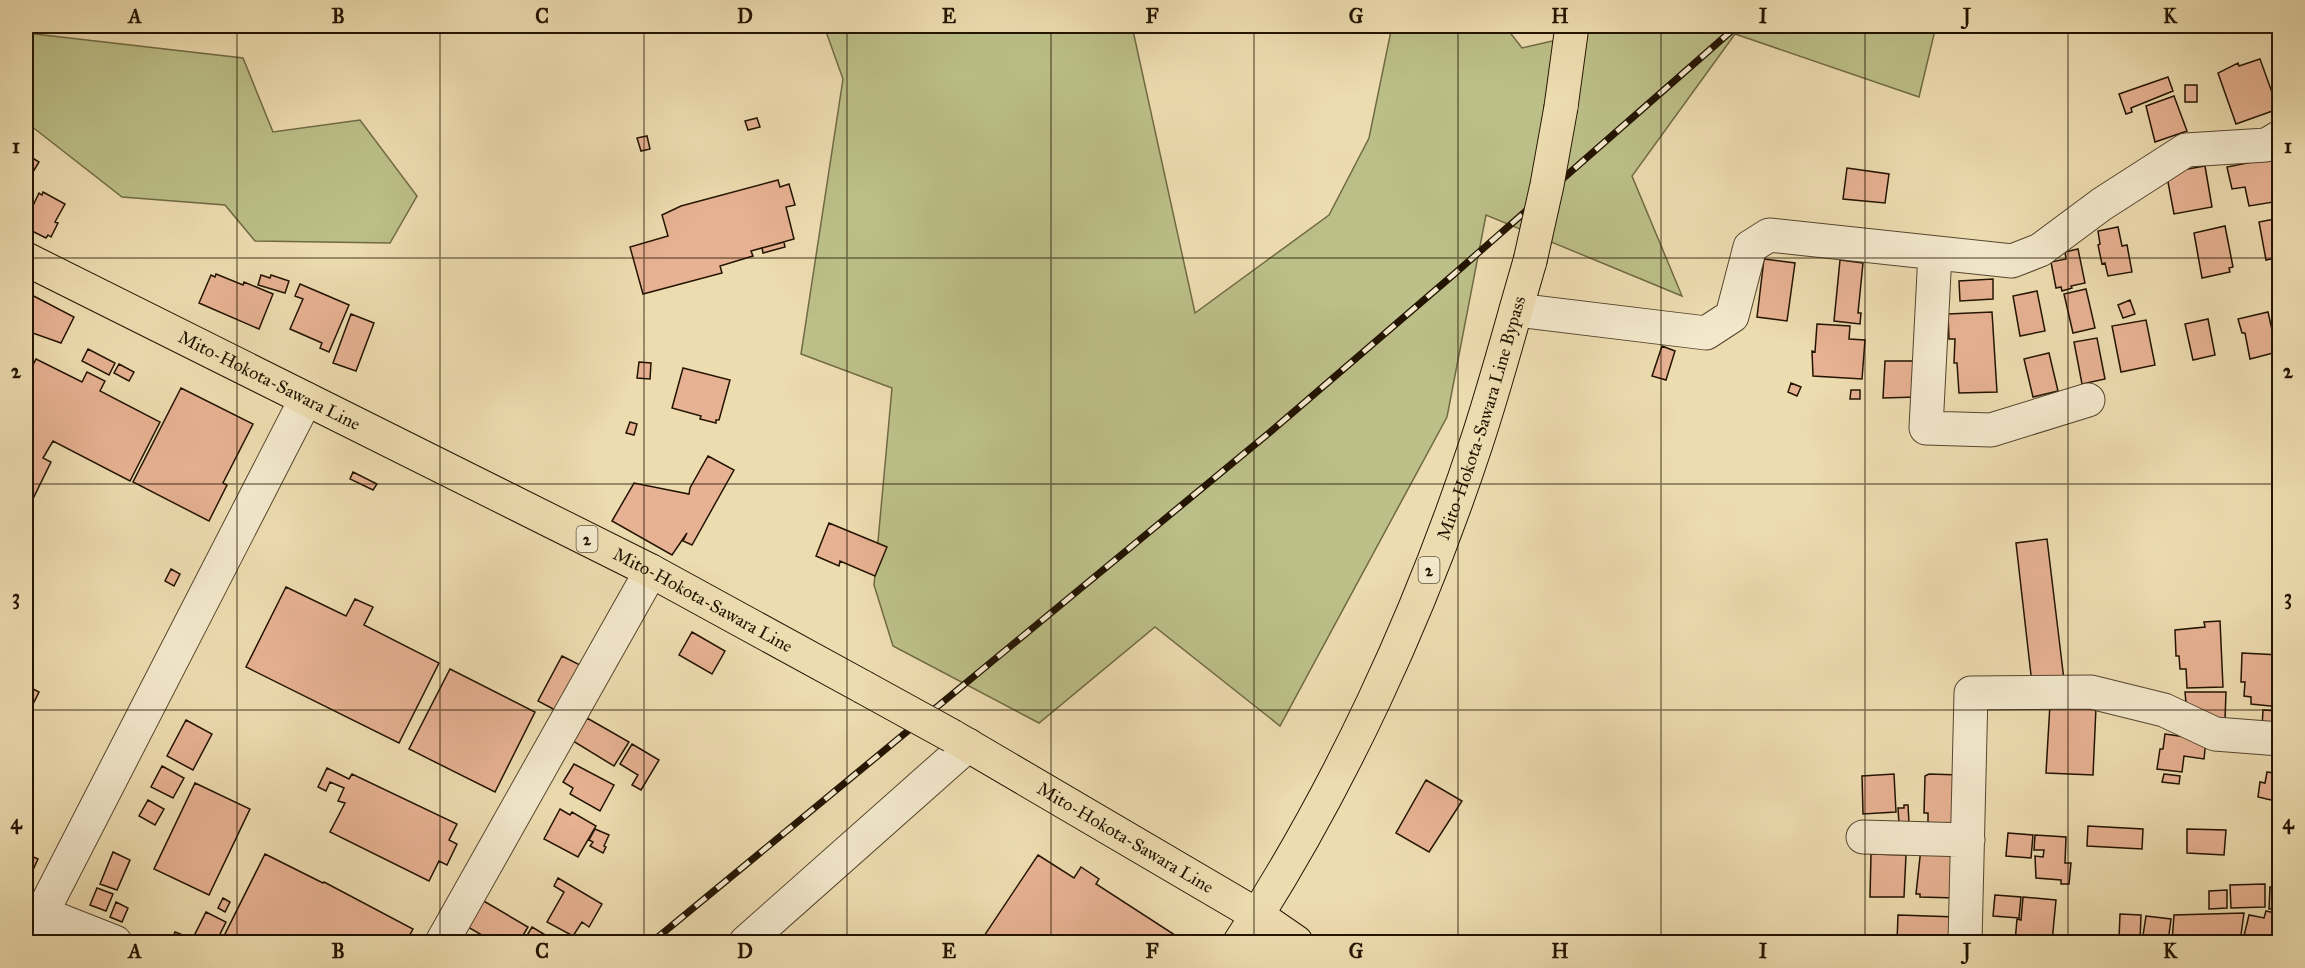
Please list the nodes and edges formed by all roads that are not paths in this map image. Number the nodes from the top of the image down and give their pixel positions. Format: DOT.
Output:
graph roads {
  1 [pos="1572,26"];
  2 [pos="2280,137"];
  3 [pos="1935,253"];
  4 [pos="26,260"];
  5 [pos="1516,310"];
  6 [pos="306,399"];
  7 [pos="2088,400"];
  8 [pos="651,571"];
  9 [pos="2280,740"];
  10 [pos="960,741"];
  11 [pos="1863,837"];
  12 [pos="1968,840"];
  13 [pos="34,910"];
  14 [pos="1257,915"];
  15 [pos="27,942"];
  16 [pos="115,942"];
  17 [pos="442,942"];
  18 [pos="746,942"];
  19 [pos="1239,942"];
  20 [pos="1296,942"];
  21 [pos="1965,942"];
  1 -- 5 [label="main road, Mito-Hokota-Sawara Line Bypass / 2, bridge"];
  2 -- 3 [label="street"];
  3 -- 5 [label="street"];
  3 -- 7 [label="street"];
  4 -- 6 [label="main road, Mito-Hokota-Sawara Line / 2"];
  5 -- 14 [label="main road, Mito-Hokota-Sawara Line Bypass / 2"];
  6 -- 8 [label="main road, Mito-Hokota-Sawara Line / 2"];
  6 -- 13 [label="street"];
  8 -- 10 [label="main road, Mito-Hokota-Sawara Line / 2, bridge"];
  8 -- 17 [label="street"];
  9 -- 12 [label="street"];
  10 -- 14 [label="main road, Mito-Hokota-Sawara Line / 2"];
  10 -- 18 [label="street"];
  11 -- 12 [label="street"];
  12 -- 21 [label="street"];
  13 -- 15 [label="street"];
  13 -- 16 [label="street"];
  14 -- 19 [label="main road, Mito-Hokota-Sawara Line Bypass"];
  14 -- 20 [label="main road, Mito-Hokota-Sawara Line / 2"];
}
